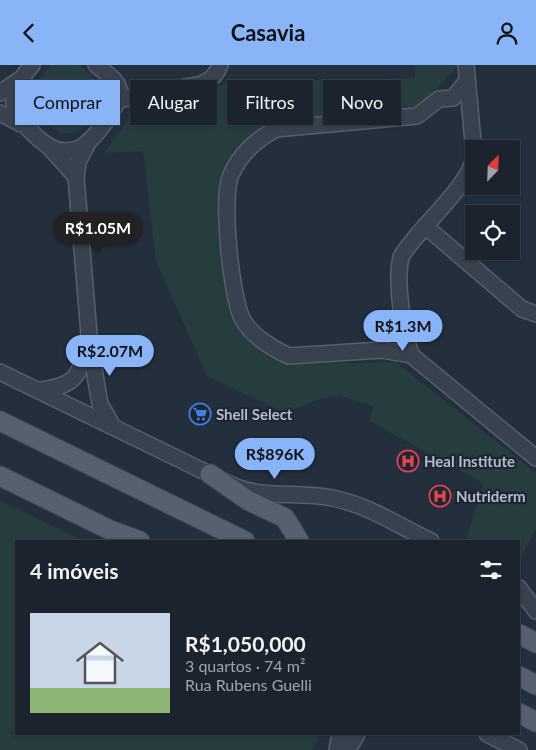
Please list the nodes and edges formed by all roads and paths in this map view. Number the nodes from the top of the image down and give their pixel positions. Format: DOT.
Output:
graph roads {
  1 [pos="32,65"];
  2 [pos="96,65"];
  3 [pos="220,65"];
  4 [pos="466,65"];
  5 [pos="19,80"];
  6 [pos="114,80"];
  7 [pos="467,81"];
  8 [pos="15,83"];
  9 [pos="0,93"];
  10 [pos="453,98"];
  11 [pos="120,100"];
  12 [pos="470,108"];
  13 [pos="0,113"];
  14 [pos="15,121"];
  15 [pos="22,125"];
  16 [pos="102,125"];
  17 [pos="473,140"];
  18 [pos="89,141"];
  19 [pos="49,147"];
  20 [pos="465,176"];
  21 [pos="76,177"];
  22 [pos="425,226"];
  23 [pos="536,313"];
  24 [pos="404,332"];
  25 [pos="90,334"];
  26 [pos="382,350"];
  27 [pos="411,355"];
  28 [pos="0,372"];
  29 [pos="41,390"];
  30 [pos="0,421"];
  31 [pos="112,425"];
  32 [pos="536,458"];
  33 [pos="210,474"];
  34 [pos="0,476"];
  35 [pos="285,518"];
  36 [pos="110,530"];
  37 [pos="127,540"];
  38 [pos="137,540"];
  39 [pos="243,540"];
  40 [pos="298,540"];
  41 [pos="309,540"];
  42 [pos="428,540"];
  43 [pos="520,589"];
  44 [pos="536,611"];
  45 [pos="520,635"];
  46 [pos="536,643"];
  47 [pos="520,677"];
  48 [pos="536,685"];
  49 [pos="520,714"];
  50 [pos="536,722"];
  51 [pos="340,735"];
  52 [pos="356,735"];
  53 [pos="489,735"];
  54 [pos="337,750"];
  55 [pos="348,750"];
  56 [pos="519,750"];
  1 -- 5 [label="street"];
  2 -- 6 [label="street"];
  3 -- 11 [label="street"];
  4 -- 7 [label="street"];
  7 -- 10 [label="street"];
  7 -- 12 [label="street"];
  8 -- 9 [label="street"];
  10 -- 12 [label="street"];
  10 -- 26 [label="street"];
  12 -- 17 [label="street"];
  13 -- 14 [label="street"];
  15 -- 19 [label="street"];
  16 -- 18 [label="street"];
  18 -- 19 [label="street"];
  18 -- 21 [label="street"];
  19 -- 21 [label="street"];
  20 -- 22 [label="street"];
  21 -- 25 [label="street"];
  22 -- 23 [label="street"];
  22 -- 24 [label="street"];
  24 -- 26 [label="street"];
  24 -- 27 [label="street"];
  25 -- 29 [label="street"];
  25 -- 31 [label="street"];
  26 -- 27 [label="street"];
  27 -- 32 [label="street"];
  28 -- 29 [label="street"];
  29 -- 31 [label="street"];
  30 -- 39 [label="main road"];
  31 -- 33 [label="street"];
  33 -- 35 [label="main road"];
  33 -- 42 [label="street"];
  34 -- 36 [label="main road"];
  35 -- 40 [label="main road"];
  35 -- 41 [label="main road"];
  36 -- 37 [label="street"];
  36 -- 38 [label="main road"];
  43 -- 44 [label="street"];
  45 -- 46 [label="main road"];
  47 -- 48 [label="main road"];
  49 -- 50 [label="main road"];
  51 -- 54 [label="street"];
  52 -- 55 [label="street"];
  53 -- 56 [label="street"];
}
